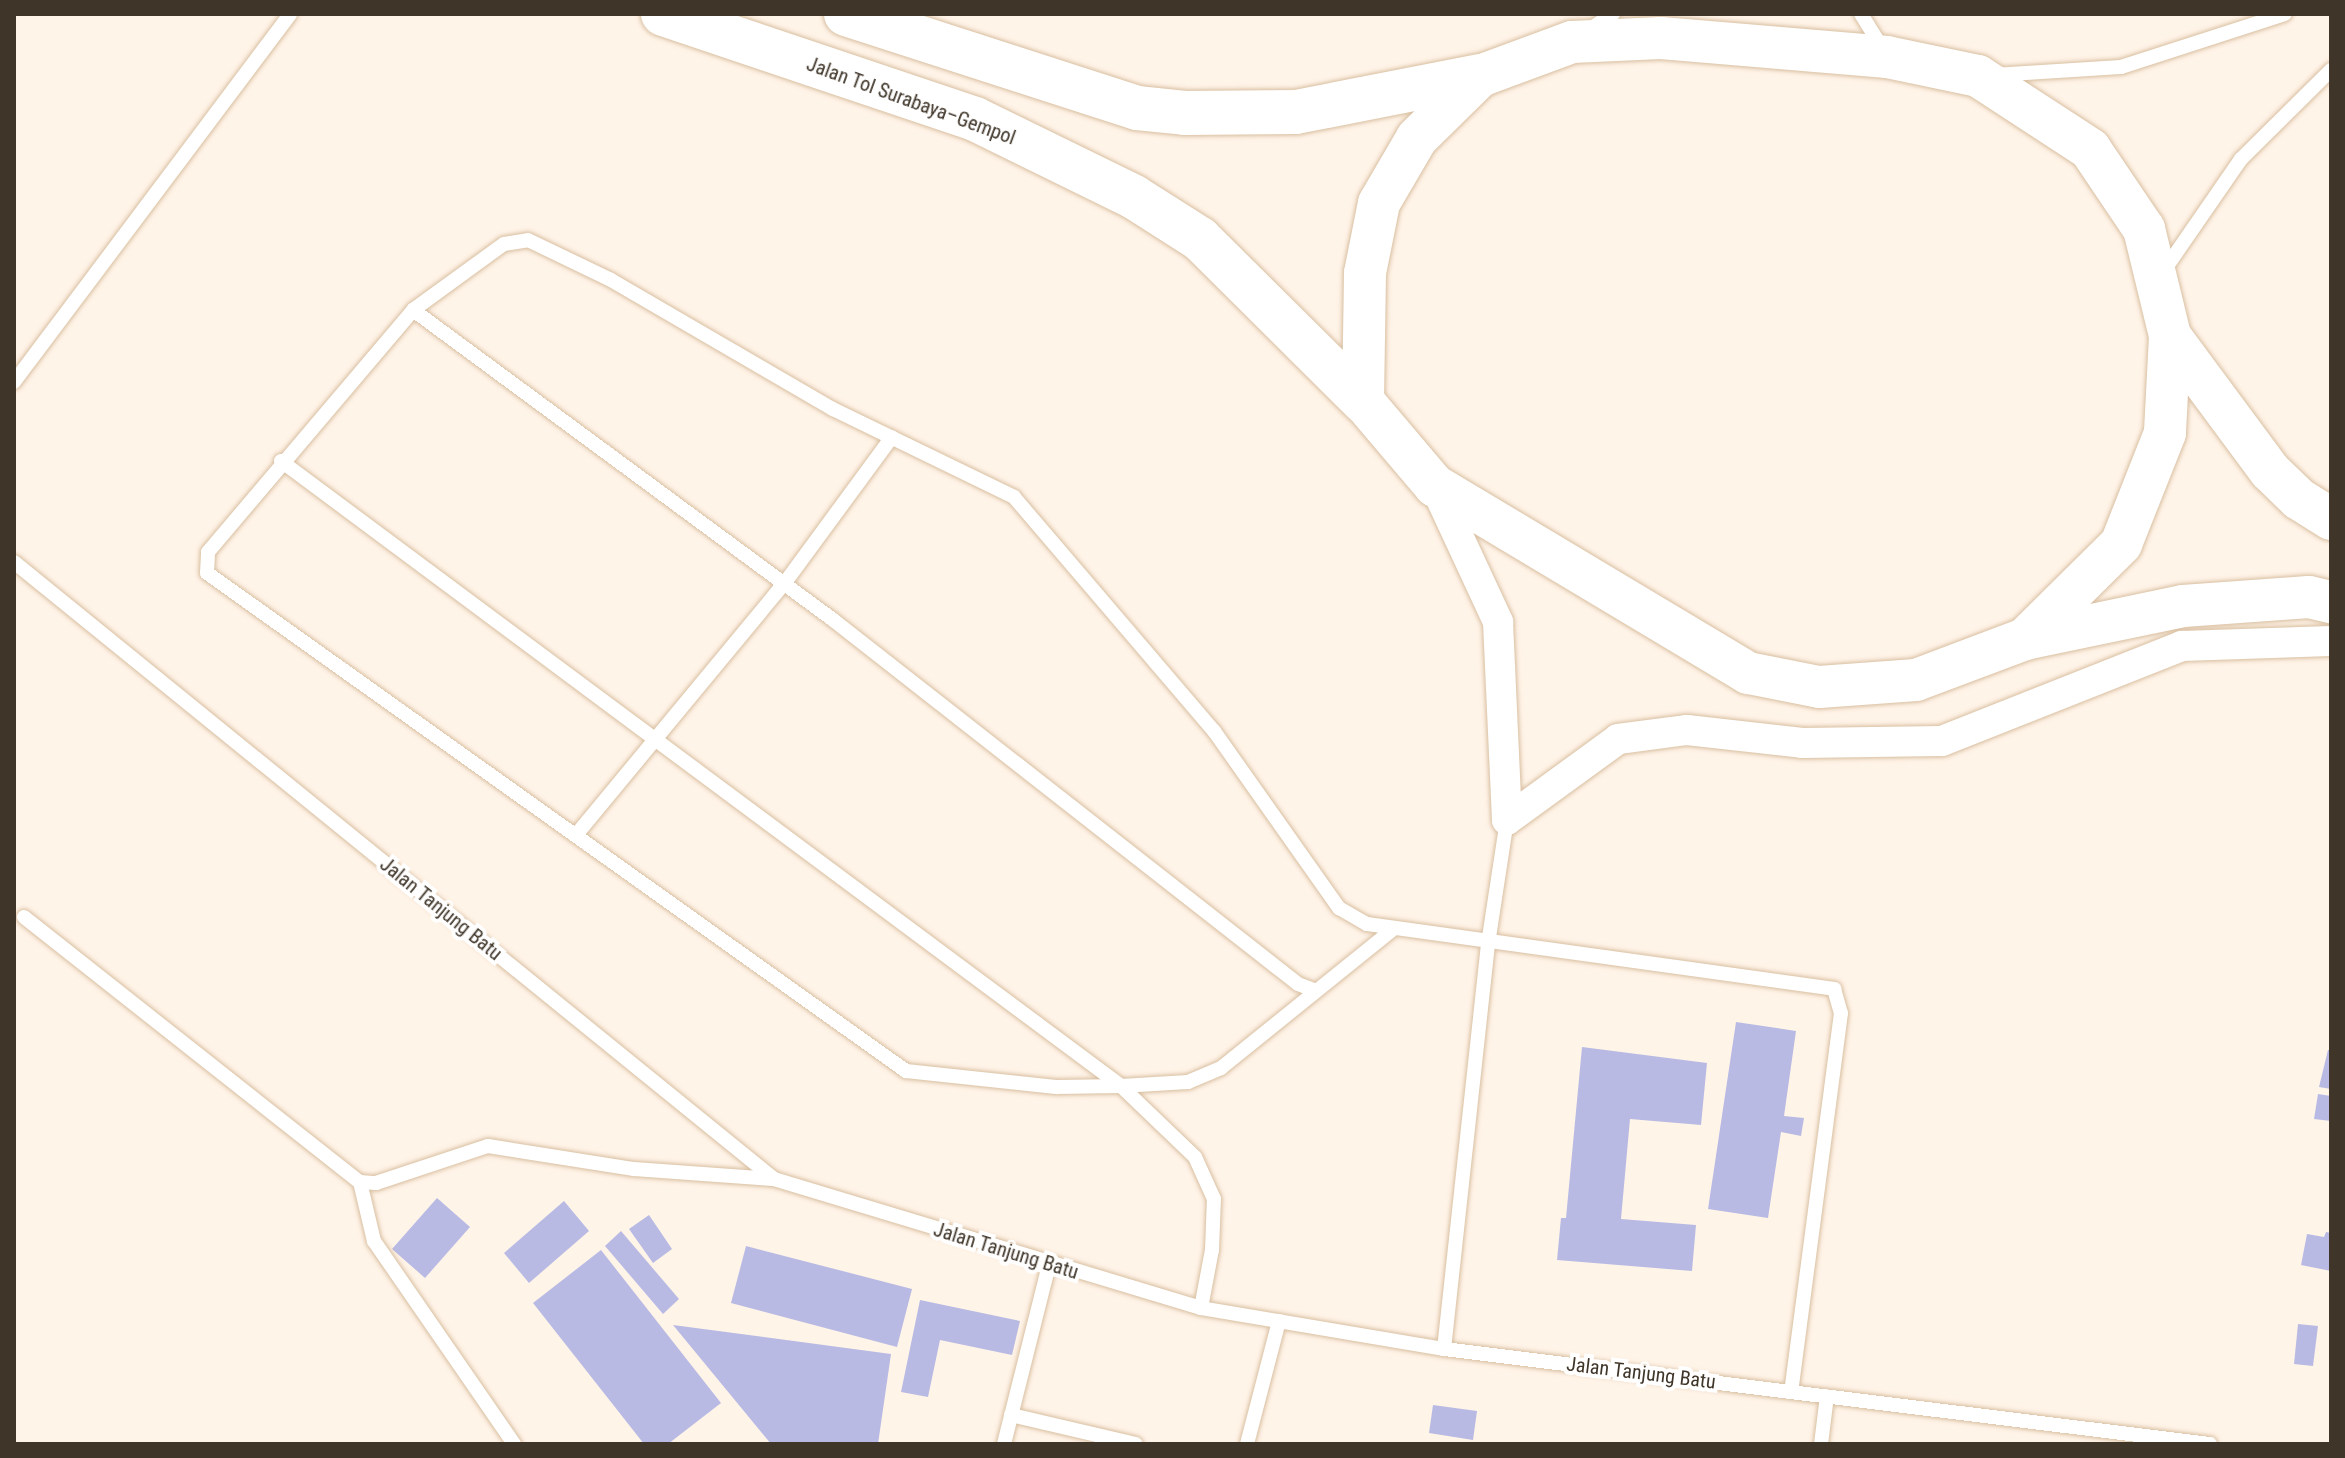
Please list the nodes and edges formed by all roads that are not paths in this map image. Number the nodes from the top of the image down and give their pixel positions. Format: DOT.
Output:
graph roads {
  1 [pos="290,14"];
  2 [pos="663,14"];
  3 [pos="846,14"];
  4 [pos="1613,14"];
  5 [pos="1861,14"];
  6 [pos="2285,14"];
  7 [pos="1572,42"];
  8 [pos="1887,57"];
  9 [pos="2331,70"];
  10 [pos="1480,76"];
  11 [pos="1978,76"];
  12 [pos="2158,279"];
  13 [pos="413,310"];
  14 [pos="2170,336"];
  15 [pos="14,382"];
  16 [pos="1363,401"];
  17 [pos="892,437"];
  18 [pos="281,461"];
  19 [pos="1435,486"];
  20 [pos="2331,519"];
  21 [pos="14,562"];
  22 [pos="784,584"];
  23 [pos="2331,602"];
  24 [pos="2025,639"];
  25 [pos="2331,641"];
  26 [pos="656,739"];
  27 [pos="1507,820"];
  28 [pos="576,835"];
  29 [pos="24,917"];
  30 [pos="1393,929"];
  31 [pos="1488,944"];
  32 [pos="1314,990"];
  33 [pos="1121,1086"];
  34 [pos="774,1179"];
  35 [pos="360,1182"];
  36 [pos="1049,1265"];
  37 [pos="1201,1308"];
  38 [pos="1279,1321"];
  39 [pos="1444,1349"];
  40 [pos="1791,1391"];
  41 [pos="1827,1396"];
  42 [pos="1011,1415"];
  43 [pos="2194,1443"];
  44 [pos="514,1444"];
  45 [pos="1004,1444"];
  46 [pos="1136,1444"];
  47 [pos="1247,1444"];
  48 [pos="1821,1444"];
  49 [pos="2210,1444"];
  1 -- 15 [label="lane"];
  2 -- 16 [label="highway, Jalan Tol Surabaya–Gempol"];
  3 -- 10 [label="highway"];
  4 -- 7 [label="lane"];
  5 -- 8 [label="lane"];
  6 -- 11 [label="lane"];
  7 -- 8 [label="main road"];
  7 -- 10 [label="main road"];
  8 -- 11 [label="main road"];
  9 -- 12 [label="lane"];
  10 -- 16 [label="main road"];
  11 -- 12 [label="main road"];
  12 -- 14 [label="main road"];
  13 -- 17 [label="lane"];
  13 -- 18 [label="lane"];
  13 -- 22 [label="lane"];
  14 -- 20 [label="main road"];
  14 -- 24 [label="main road"];
  16 -- 19 [label="main road"];
  17 -- 22 [label="lane"];
  17 -- 30 [label="lane"];
  18 -- 26 [label="lane"];
  18 -- 28 [label="lane"];
  19 -- 24 [label="main road"];
  19 -- 27 [label="street"];
  21 -- 34 [label="lane, Jalan Tanjung Batu"];
  22 -- 26 [label="lane"];
  22 -- 32 [label="lane"];
  23 -- 24 [label="main road"];
  25 -- 27 [label="street"];
  26 -- 28 [label="lane"];
  26 -- 33 [label="lane"];
  27 -- 31 [label="lane"];
  28 -- 33 [label="lane"];
  29 -- 35 [label="lane"];
  30 -- 31 [label="lane"];
  30 -- 32 [label="lane"];
  31 -- 39 [label="lane"];
  31 -- 40 [label="lane"];
  32 -- 33 [label="lane"];
  33 -- 37 [label="lane"];
  34 -- 35 [label="lane"];
  34 -- 36 [label="lane, Jalan Tanjung Batu"];
  35 -- 44 [label="lane"];
  36 -- 37 [label="lane, Jalan Tanjung Batu"];
  36 -- 42 [label="lane"];
  37 -- 38 [label="lane, Jalan Tanjung Batu"];
  38 -- 39 [label="lane, Jalan Tanjung Batu"];
  38 -- 47 [label="lane"];
  39 -- 40 [label="lane, Jalan Tanjung Batu"];
  40 -- 41 [label="lane, Jalan Tanjung Batu"];
  41 -- 43 [label="lane, Jalan Tanjung Batu"];
  41 -- 48 [label="lane"];
  42 -- 45 [label="lane"];
  42 -- 46 [label="lane"];
  43 -- 49 [label="lane, Jalan Tanjung Batu"];
}
